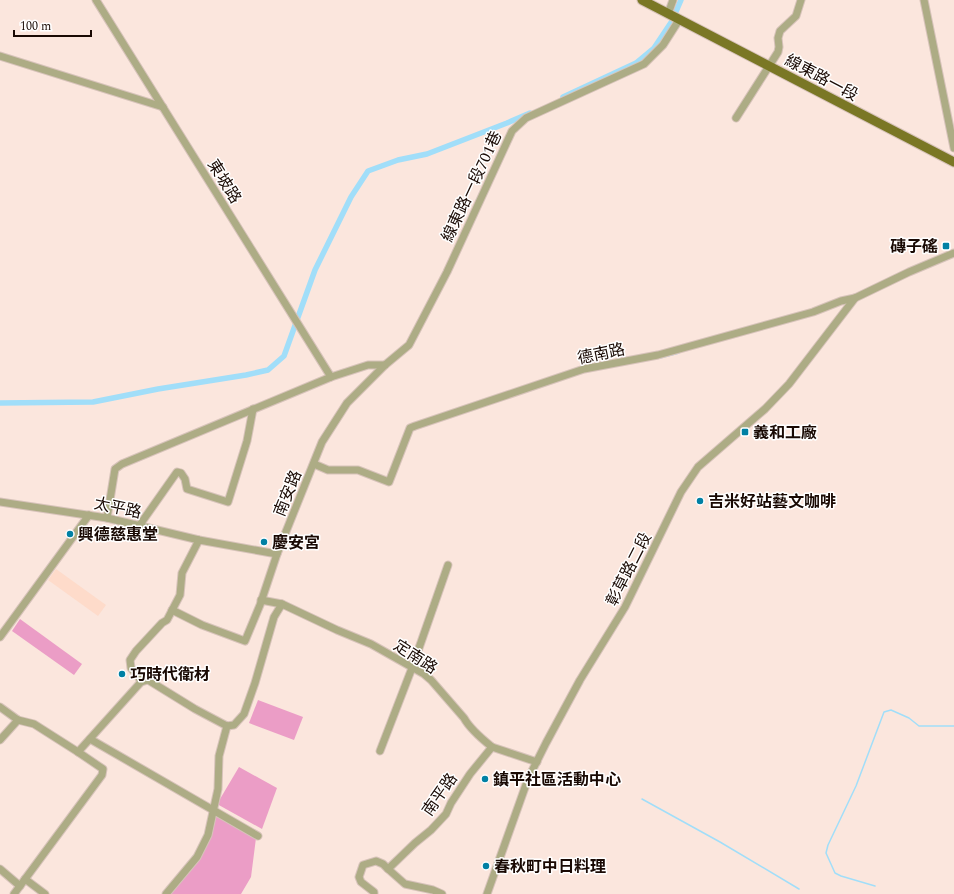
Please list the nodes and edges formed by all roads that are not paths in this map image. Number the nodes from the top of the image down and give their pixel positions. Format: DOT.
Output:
graph roads {
  1 [pos="96,0"];
  2 [pos="642,0"];
  3 [pos="673,0"];
  4 [pos="801,0"];
  5 [pos="924,0"];
  6 [pos="674,17"];
  7 [pos="0,56"];
  8 [pos="768,66"];
  9 [pos="163,107"];
  10 [pos="736,118"];
  11 [pos="954,148"];
  12 [pos="954,162"];
  13 [pos="954,253"];
  14 [pos="855,298"];
  15 [pos="385,365"];
  16 [pos="331,377"];
  17 [pos="253,408"];
  18 [pos="314,464"];
  19 [pos="0,502"];
  20 [pos="89,515"];
  21 [pos="107,518"];
  22 [pos="139,526"];
  23 [pos="199,540"];
  24 [pos="277,554"];
  25 [pos="448,565"];
  26 [pos="261,600"];
  27 [pos="282,604"];
  28 [pos="172,610"];
  29 [pos="0,637"];
  30 [pos="412,668"];
  31 [pos="141,682"];
  32 [pos="0,707"];
  33 [pos="18,720"];
  34 [pos="228,726"];
  35 [pos="90,739"];
  36 [pos="0,740"];
  37 [pos="492,747"];
  38 [pos="380,751"];
  39 [pos="78,752"];
  40 [pos="537,762"];
  41 [pos="213,810"];
  42 [pos="258,836"];
  43 [pos="0,869"];
  44 [pos="388,869"];
  45 [pos="23,882"];
  46 [pos="14,894"];
  47 [pos="45,894"];
  48 [pos="166,894"];
  49 [pos="374,894"];
  50 [pos="442,894"];
  51 [pos="487,894"];
  1 -- 9 [label="street, 東坡路"];
  2 -- 6 [label="main road, 線東路一段"];
  3 -- 6 [label="street, 線東路一段701巷"];
  4 -- 8 [label="street"];
  5 -- 11 [label="street"];
  6 -- 8 [label="main road, 線東路一段"];
  6 -- 15 [label="street, 線東路一段701巷"];
  7 -- 9 [label="street"];
  8 -- 10 [label="street"];
  8 -- 12 [label="main road, 線東路一段"];
  9 -- 16 [label="street, 東坡路"];
  13 -- 14 [label="street, 德南路"];
  14 -- 18 [label="street, 德南路"];
  14 -- 40 [label="street, 彰草路二段"];
  15 -- 16 [label="street"];
  15 -- 18 [label="street, 線東路一段701巷"];
  16 -- 17 [label="street"];
  17 -- 21 [label="street"];
  17 -- 22 [label="street"];
  18 -- 24 [label="street, 南安路"];
  19 -- 20 [label="street, 太平路"];
  20 -- 21 [label="street, 太平路"];
  20 -- 29 [label="street"];
  21 -- 22 [label="street, 太平路"];
  22 -- 23 [label="street, 太平路"];
  23 -- 24 [label="street, 太平路"];
  23 -- 28 [label="street"];
  24 -- 26 [label="street, 南安路"];
  25 -- 30 [label="street"];
  26 -- 27 [label="street, 定南路"];
  26 -- 28 [label="street, 南安路"];
  27 -- 30 [label="street, 定南路"];
  27 -- 34 [label="street"];
  28 -- 31 [label="street"];
  30 -- 37 [label="street, 定南路"];
  30 -- 38 [label="street"];
  31 -- 34 [label="street"];
  31 -- 35 [label="street"];
  32 -- 33 [label="street"];
  33 -- 36 [label="street"];
  33 -- 39 [label="street"];
  34 -- 41 [label="street"];
  35 -- 39 [label="street"];
  35 -- 41 [label="street"];
  37 -- 40 [label="street, 定南路"];
  37 -- 44 [label="street, 南平路"];
  39 -- 45 [label="street"];
  40 -- 51 [label="street, 彰草路二段"];
  41 -- 42 [label="street"];
  41 -- 48 [label="street"];
  43 -- 45 [label="street"];
  44 -- 49 [label="street"];
  44 -- 50 [label="street"];
  45 -- 46 [label="street"];
  45 -- 47 [label="street"];
}
